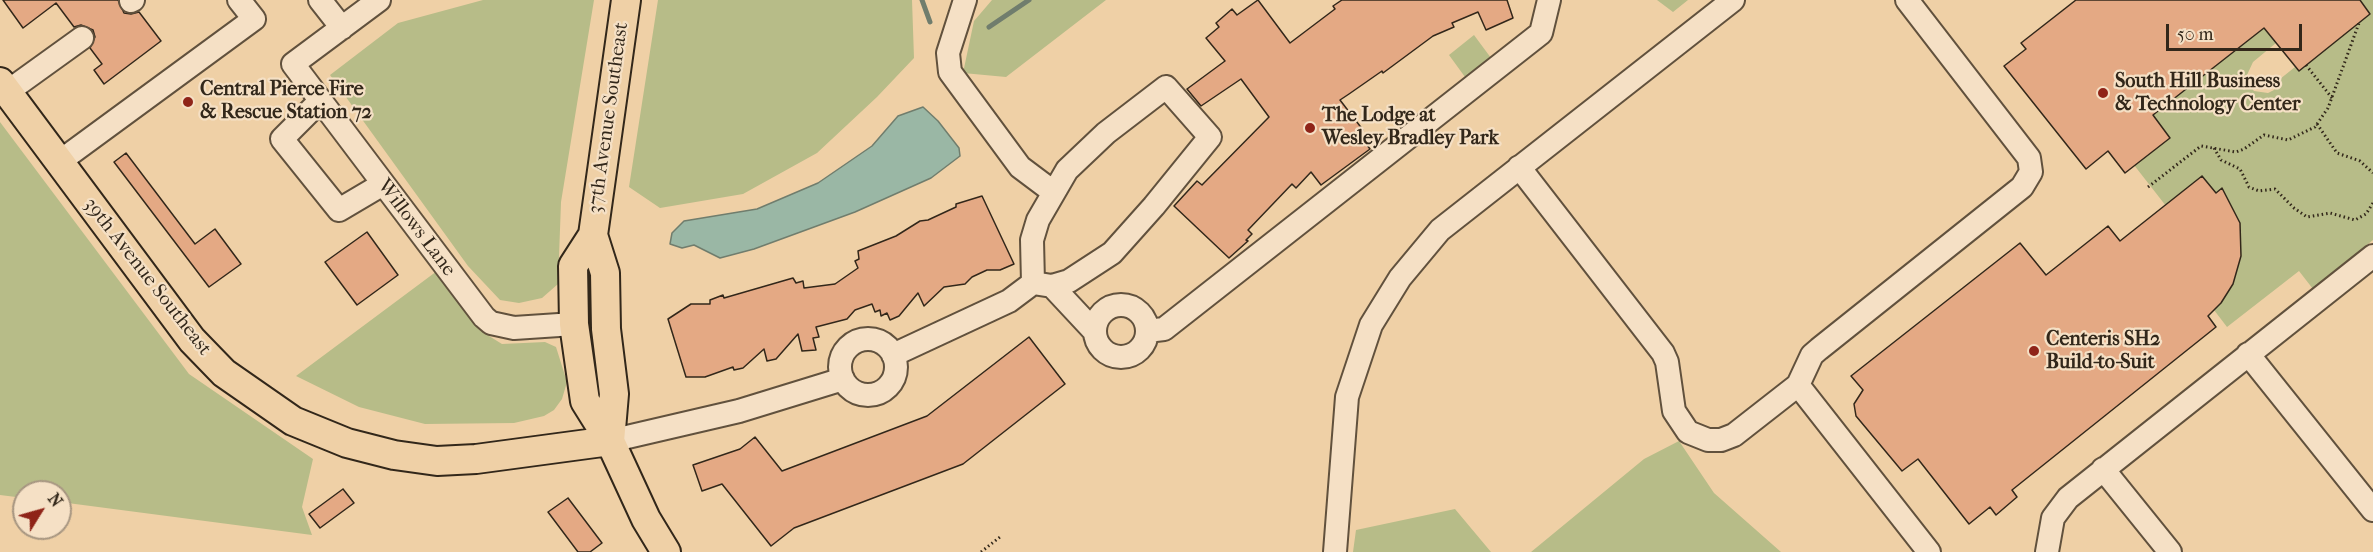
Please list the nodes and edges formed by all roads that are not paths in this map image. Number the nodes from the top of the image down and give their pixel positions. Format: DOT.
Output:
graph roads {
  1 [pos="239,0"];
  2 [pos="320,0"];
  3 [pos="379,0"];
  4 [pos="626,0"];
  5 [pos="965,0"];
  6 [pos="1549,0"];
  7 [pos="1733,0"];
  8 [pos="1907,0"];
  9 [pos="342,28"];
  10 [pos="82,38"];
  11 [pos="4,87"];
  12 [pos="320,101"];
  13 [pos="59,162"];
  14 [pos="1519,166"];
  15 [pos="383,184"];
  16 [pos="1052,191"];
  17 [pos="593,235"];
  18 [pos="2373,256"];
  19 [pos="1042,284"];
  20 [pos="574,324"];
  21 [pos="1147,331"];
  22 [pos="1094,332"];
  23 [pos="2248,354"];
  24 [pos="893,355"];
  25 [pos="843,379"];
  26 [pos="1798,385"];
  27 [pos="610,441"];
  28 [pos="2103,470"];
  29 [pos="2373,510"];
  30 [pos="666,552"];
  31 [pos="1335,552"];
  32 [pos="1929,552"];
  33 [pos="2047,552"];
  34 [pos="2170,552"];
  1 -- 13 [label="street"];
  2 -- 9 [label="street"];
  3 -- 9 [label="street"];
  4 -- 17 [label="main road, 37th Avenue Southeast"];
  5 -- 16 [label="street"];
  6 -- 21 [label="street"];
  7 -- 14 [label="street"];
  8 -- 26 [label="street"];
  9 -- 12 [label="street, Willows Lane"];
  10 -- 11 [label="street"];
  11 -- 13 [label="main road, 39th Avenue Southeast"];
  12 -- 15 [label="street, Willows Lane"];
  12 -- 15 [label="street"];
  13 -- 27 [label="main road, 39th Avenue Southeast"];
  14 -- 26 [label="street"];
  14 -- 31 [label="street"];
  15 -- 20 [label="street, Willows Lane"];
  16 -- 19 [label="street"];
  16 -- 19 [label="street"];
  17 -- 20 [label="main road, 37th Avenue Southeast"];
  17 -- 27 [label="main road, 37th Avenue Southeast"];
  18 -- 23 [label="street"];
  19 -- 22 [label="street"];
  19 -- 24 [label="street"];
  20 -- 27 [label="main road"];
  21 -- 22 [label="street"];
  21 -- 22 [label="street"];
  23 -- 28 [label="street"];
  23 -- 29 [label="street"];
  24 -- 25 [label="street"];
  24 -- 25 [label="street"];
  25 -- 27 [label="street"];
  26 -- 32 [label="street"];
  27 -- 30 [label="main road"];
  28 -- 33 [label="street"];
  28 -- 34 [label="street"];
}
